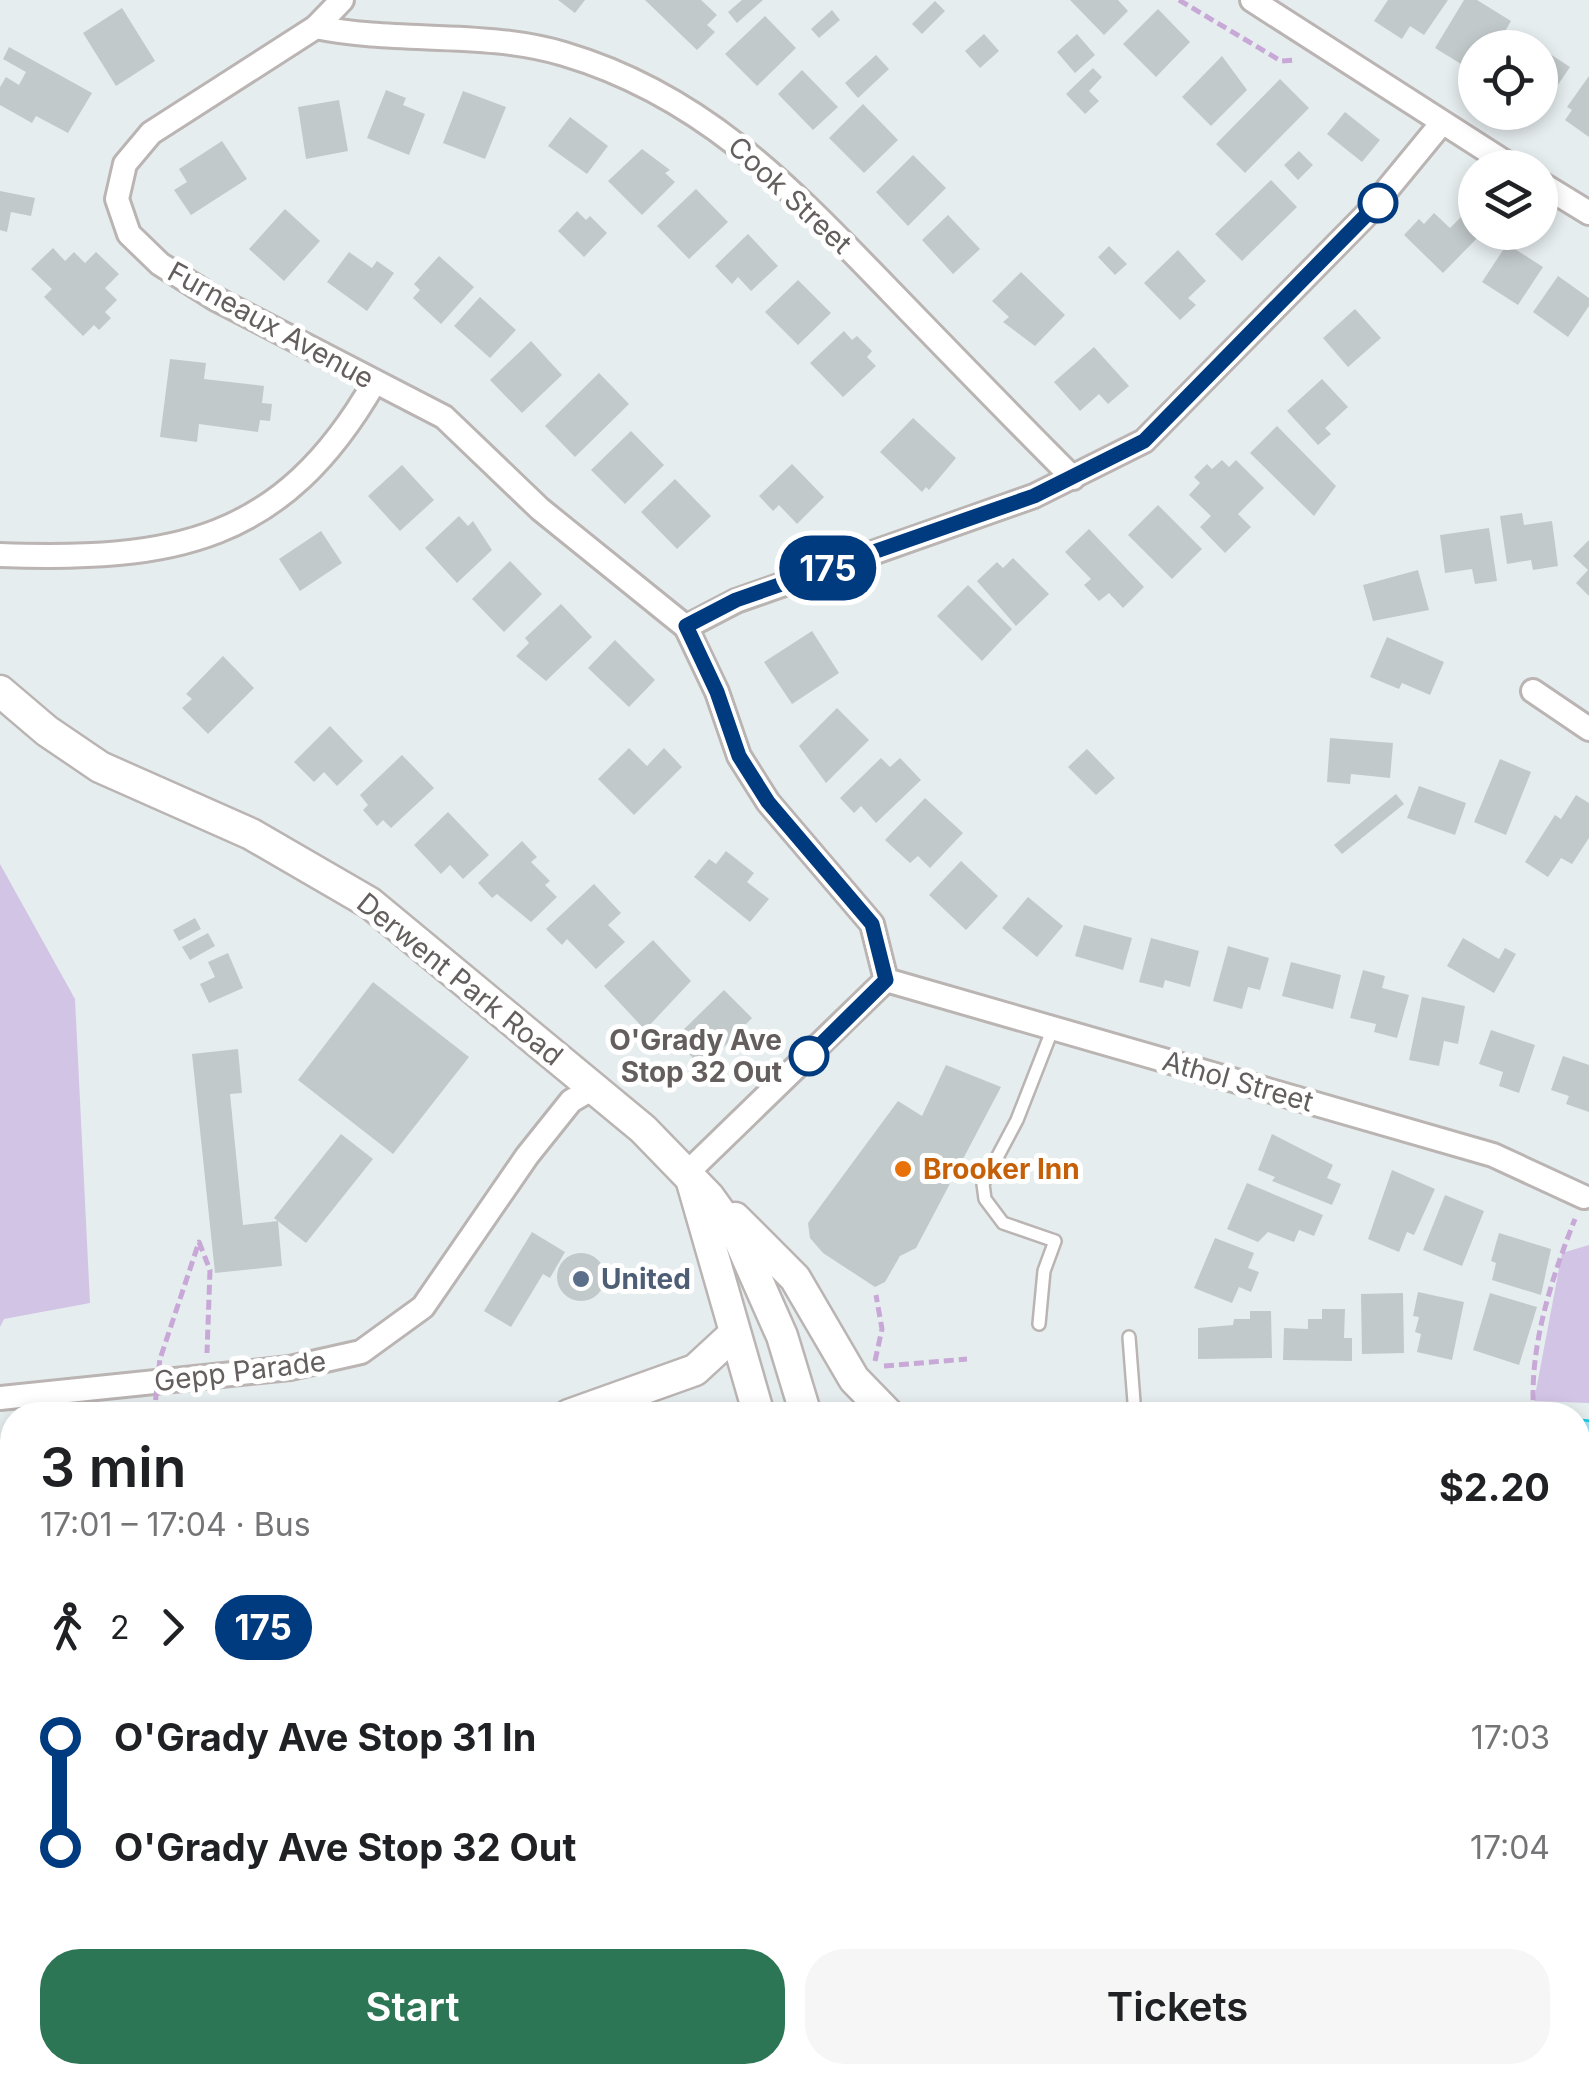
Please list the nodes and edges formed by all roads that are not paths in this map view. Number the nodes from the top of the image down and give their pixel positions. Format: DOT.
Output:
graph roads {
  1 [pos="342,0"];
  2 [pos="1252,0"];
  3 [pos="316,26"];
  4 [pos="1441,124"];
  5 [pos="1484,150"];
  6 [pos="1558,194"];
  7 [pos="1589,213"];
  8 [pos="374,383"];
  9 [pos="1072,478"];
  10 [pos="0,555"];
  11 [pos="686,626"];
  12 [pos="0,690"];
  13 [pos="1533,691"];
  14 [pos="1589,729"];
  15 [pos="886,980"];
  16 [pos="1053,1028"];
  17 [pos="595,1087"];
  18 [pos="696,1183"];
  19 [pos="1584,1198"];
  20 [pos="1039,1324"];
  21 [pos="734,1334"];
  22 [pos="1129,1336"];
  23 [pos="0,1398"];
  24 [pos="605,1402"];
  25 [pos="755,1402"];
  26 [pos="802,1402"];
  27 [pos="877,1402"];
  28 [pos="1134,1402"];
  1 -- 3 [label="street, Furneaux Avenue"];
  2 -- 4 [label="street"];
  3 -- 8 [label="street, Furneaux Avenue"];
  3 -- 9 [label="street, Cook Street"];
  4 -- 5 [label="street"];
  4 -- 9 [label="street"];
  6 -- 7 [label="street"];
  8 -- 10 [label="street"];
  8 -- 11 [label="street, Furneaux Avenue"];
  9 -- 11 [label="street"];
  11 -- 15 [label="street"];
  12 -- 17 [label="street, Derwent Park Road"];
  13 -- 14 [label="street"];
  15 -- 16 [label="street, Athol Street"];
  15 -- 18 [label="street"];
  16 -- 19 [label="street, Athol Street"];
  16 -- 20 [label="lane"];
  17 -- 18 [label="street, Derwent Park Road"];
  17 -- 23 [label="street, Gepp Parade"];
  18 -- 21 [label="street"];
  18 -- 26 [label="street, Derwent Park Road"];
  18 -- 27 [label="street"];
  21 -- 24 [label="street"];
  21 -- 25 [label="street"];
  22 -- 28 [label="lane"];
}
